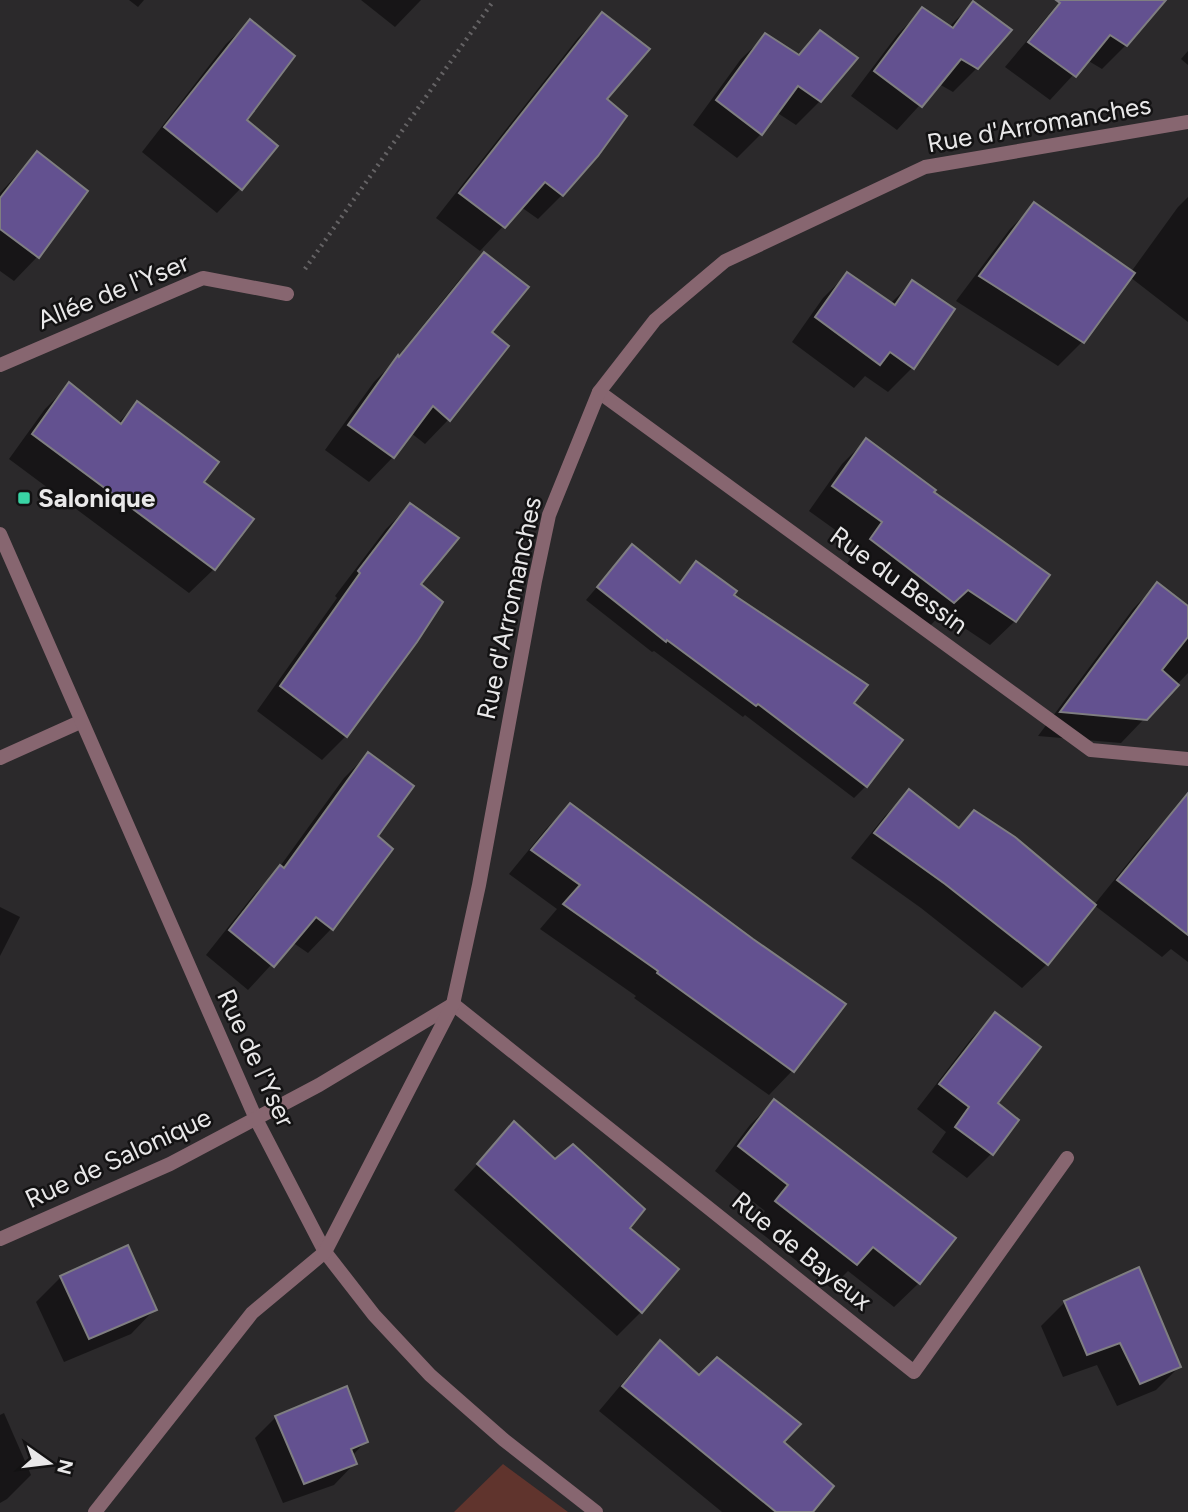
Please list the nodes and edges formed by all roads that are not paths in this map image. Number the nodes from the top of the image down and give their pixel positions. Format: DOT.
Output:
graph roads {
  1 [pos="1188,122"];
  2 [pos="287,294"];
  3 [pos="0,365"];
  4 [pos="599,392"];
  5 [pos="0,534"];
  6 [pos="80,722"];
  7 [pos="0,758"];
  8 [pos="1188,759"];
  9 [pos="453,1004"];
  10 [pos="256,1119"];
  11 [pos="1067,1158"];
  12 [pos="0,1239"];
  13 [pos="325,1252"];
  14 [pos="95,1512"];
  15 [pos="596,1512"];
  1 -- 4 [label="street, Rue d'Arromanches"];
  2 -- 3 [label="street, Allée de l'Yser"];
  4 -- 8 [label="street, Rue du Bessin"];
  4 -- 9 [label="street, Rue d'Arromanches"];
  5 -- 6 [label="street, Rue de l'Yser"];
  6 -- 7 [label="street"];
  6 -- 10 [label="street, Rue de l'Yser"];
  9 -- 10 [label="street, Rue de Salonique"];
  9 -- 11 [label="street, Rue de Bayeux"];
  9 -- 13 [label="street, Rue d'Arromanches"];
  10 -- 12 [label="street, Rue de Salonique"];
  10 -- 13 [label="street, Rue de l'Yser"];
  13 -- 14 [label="street"];
  13 -- 15 [label="street, Rue de l'Yser"];
}
